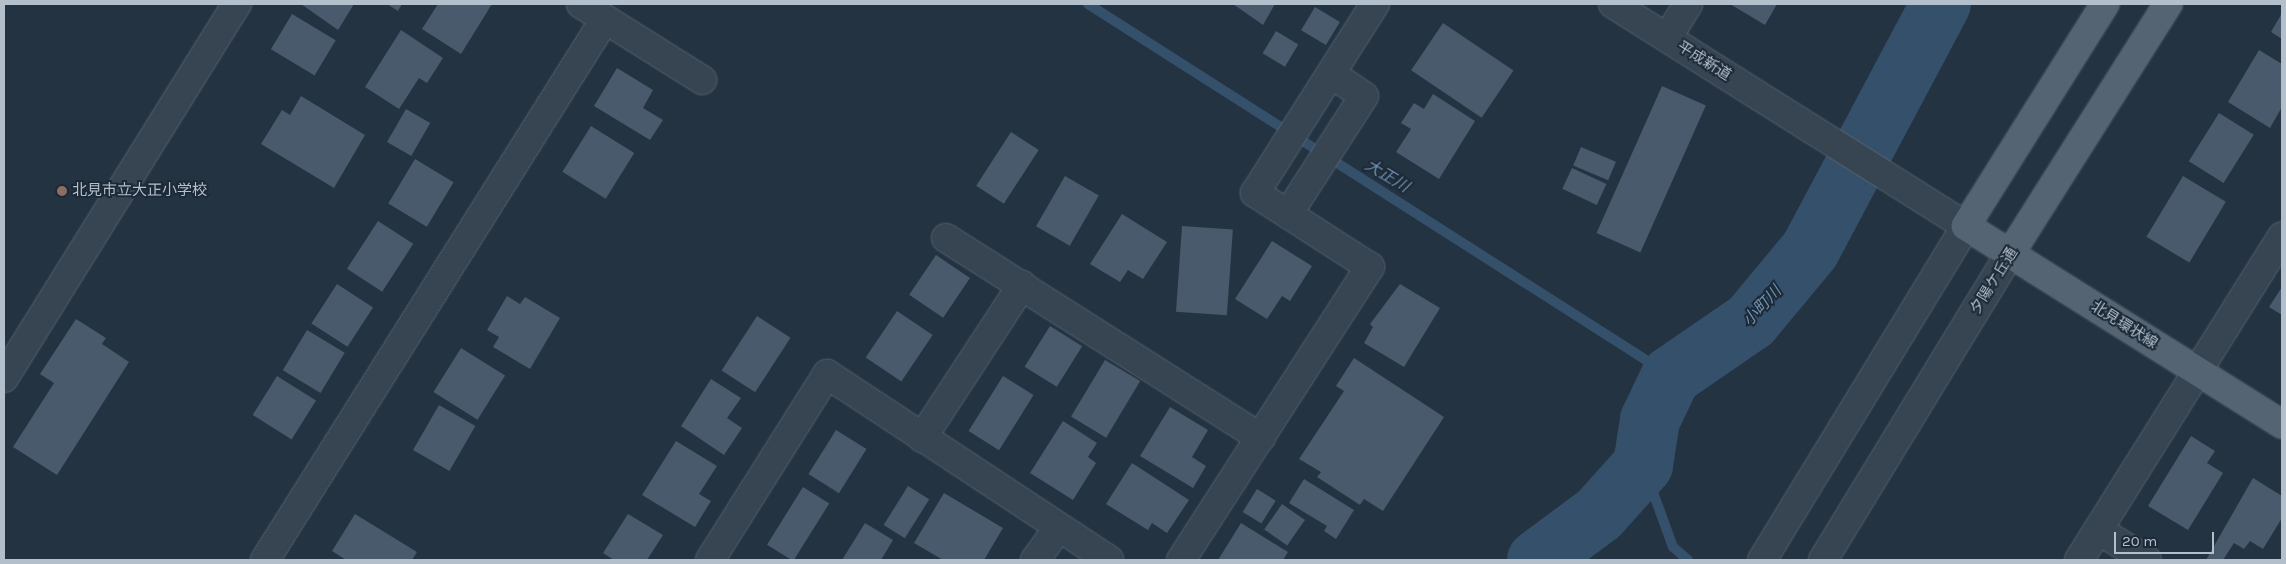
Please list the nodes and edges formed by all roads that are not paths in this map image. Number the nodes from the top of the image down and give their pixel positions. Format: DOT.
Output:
graph roads {
  1 [pos="237,4"];
  2 [pos="581,4"];
  3 [pos="1376,4"];
  4 [pos="1613,4"];
  5 [pos="1688,4"];
  6 [pos="2105,4"];
  7 [pos="2168,4"];
  8 [pos="605,19"];
  9 [pos="1667,38"];
  10 [pos="1331,74"];
  11 [pos="702,80"];
  12 [pos="1288,214"];
  13 [pos="1966,226"];
  14 [pos="2282,236"];
  15 [pos="946,238"];
  16 [pos="2010,254"];
  17 [pos="1022,285"];
  18 [pos="2197,371"];
  19 [pos="4,378"];
  20 [pos="2282,424"];
  21 [pos="922,438"];
  22 [pos="1261,438"];
  23 [pos="1058,528"];
  24 [pos="2098,530"];
  25 [pos="719,557"];
  26 [pos="265,560"];
  27 [pos="1035,560"];
  28 [pos="1109,560"];
  29 [pos="1181,560"];
  30 [pos="1762,560"];
  31 [pos="1823,560"];
  32 [pos="2079,560"];
  33 [pos="2147,560"];
  1 -- 19 [label="street"];
  2 -- 8 [label="street"];
  3 -- 10 [label="street"];
  4 -- 9 [label="street, 平成新道"];
  5 -- 9 [label="street"];
  6 -- 13 [label="main road"];
  7 -- 16 [label="main road, 夕陽ケ丘通"];
  8 -- 11 [label="street"];
  8 -- 26 [label="street"];
  9 -- 13 [label="street, 平成新道"];
  10 -- 12 [label="street"];
  10 -- 12 [label="street"];
  12 -- 22 [label="street"];
  13 -- 16 [label="main road, 北見環状線"];
  13 -- 30 [label="street"];
  14 -- 18 [label="street"];
  15 -- 17 [label="street"];
  16 -- 18 [label="main road, 北見環状線"];
  16 -- 31 [label="street, 夕陽ケ丘通"];
  17 -- 21 [label="street"];
  17 -- 22 [label="street"];
  18 -- 20 [label="main road, 北見環状線"];
  18 -- 24 [label="street"];
  21 -- 23 [label="street"];
  21 -- 25 [label="street"];
  22 -- 29 [label="street"];
  23 -- 27 [label="street"];
  23 -- 28 [label="street"];
  24 -- 32 [label="street"];
  24 -- 33 [label="street"];
}
